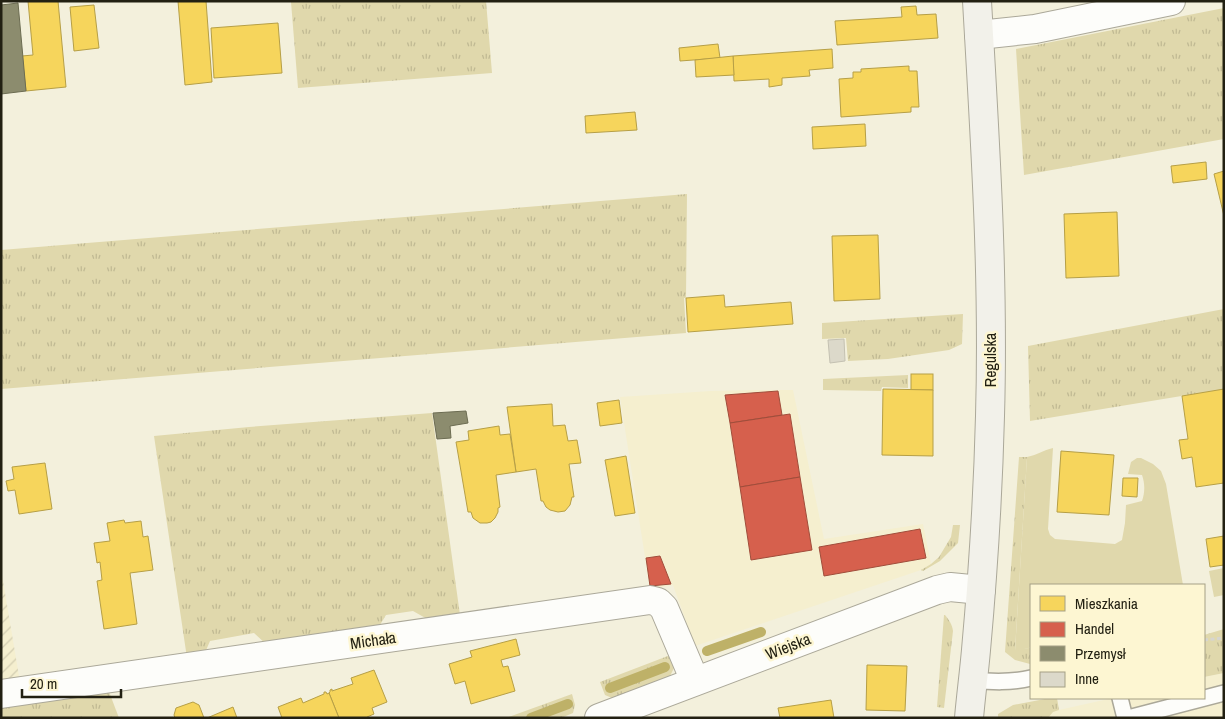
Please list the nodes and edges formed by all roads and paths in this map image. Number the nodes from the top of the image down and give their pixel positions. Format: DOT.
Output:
graph roads {
  1 [pos="977,1"];
  2 [pos="1171,1"];
  3 [pos="1069,11"];
  4 [pos="979,35"];
  5 [pos="981,590"];
  6 [pos="1224,638"];
  7 [pos="1205,640"];
  8 [pos="1030,678"];
  9 [pos="972,680"];
  10 [pos="695,681"];
  11 [pos="1224,693"];
  12 [pos="1,694"];
  13 [pos="1205,698"];
  14 [pos="1120,699"];
  15 [pos="1200,699"];
  16 [pos="598,718"];
  17 [pos="969,718"];
  18 [pos="1126,718"];
  1 -- 4 [label="street, Regulska"];
  2 -- 3 [label="street"];
  3 -- 4 [label="street"];
  4 -- 5 [label="street, Regulska"];
  5 -- 9 [label="street, Regulska"];
  5 -- 10 [label="street, Wiejska"];
  6 -- 7 [label="path"];
  8 -- 9 [label="lane"];
  9 -- 17 [label="street, Regulska"];
  10 -- 12 [label="street, Michała"];
  10 -- 16 [label="street, Wiejska"];
  11 -- 13 [label="lane"];
  14 -- 18 [label="lane"];
  15 -- 18 [label="lane"];
}
